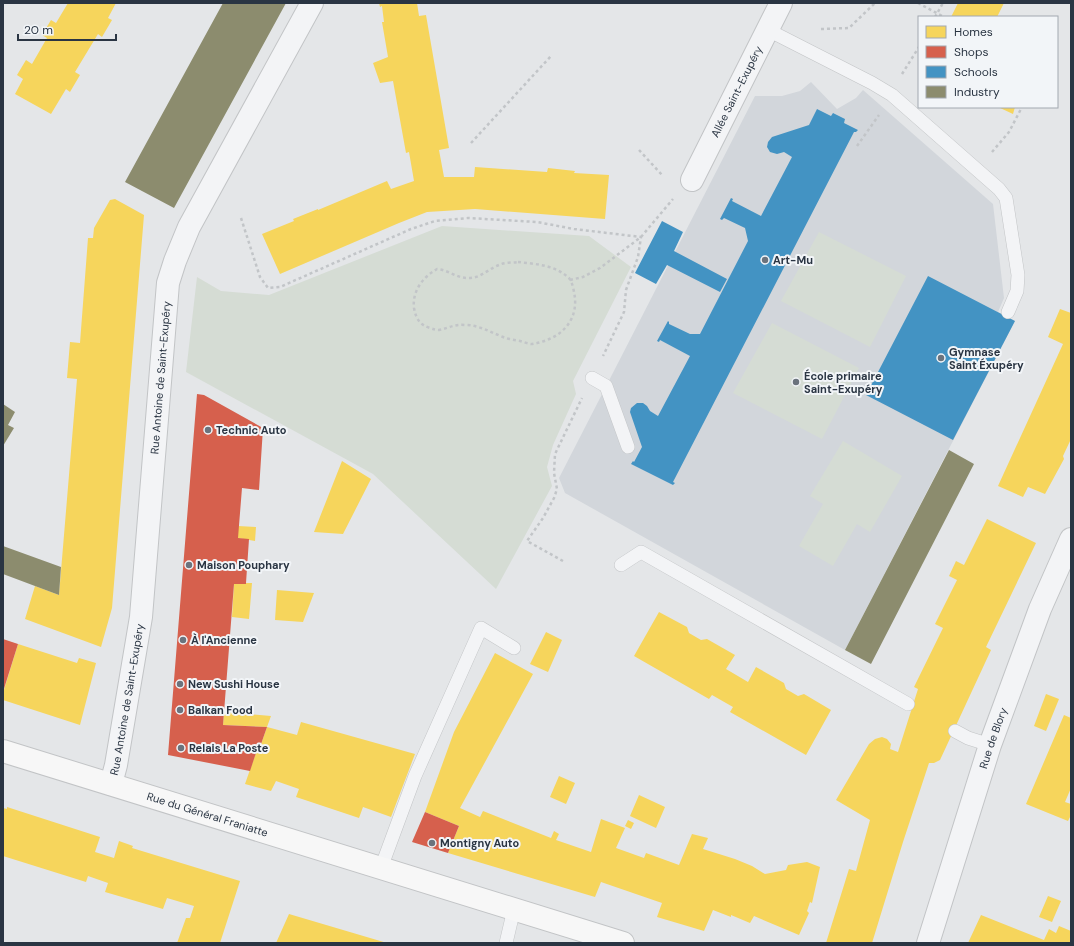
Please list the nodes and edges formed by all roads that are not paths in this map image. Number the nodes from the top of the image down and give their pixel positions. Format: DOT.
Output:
graph roads {
  1 [pos="312,3"];
  2 [pos="781,3"];
  3 [pos="768,30"];
  4 [pos="685,187"];
  5 [pos="1008,312"];
  6 [pos="592,378"];
  7 [pos="628,447"];
  8 [pos="1071,539"];
  9 [pos="621,564"];
  10 [pos="514,648"];
  11 [pos="908,704"];
  12 [pos="955,732"];
  13 [pos="990,745"];
  14 [pos="3,751"];
  15 [pos="111,784"];
  16 [pos="381,868"];
  17 [pos="514,909"];
  18 [pos="506,943"];
  19 [pos="623,943"];
  20 [pos="928,943"];
  1 -- 15 [label="street, Rue Antoine de Saint-Exupéry"];
  2 -- 3 [label="street, Allée Saint-Exupéry"];
  3 -- 4 [label="street, Allée Saint-Exupéry"];
  3 -- 5 [label="lane"];
  6 -- 7 [label="lane"];
  8 -- 13 [label="street, Rue de Blory"];
  9 -- 11 [label="lane"];
  10 -- 16 [label="lane"];
  12 -- 13 [label="lane"];
  13 -- 20 [label="street, Rue de Blory"];
  14 -- 15 [label="main road, Rue du Général Franiatte"];
  15 -- 16 [label="main road, Rue du Général Franiatte"];
  16 -- 17 [label="main road, Rue du Général Franiatte"];
  17 -- 18 [label="lane"];
  17 -- 19 [label="main road, Rue du Général Franiatte"];
}
